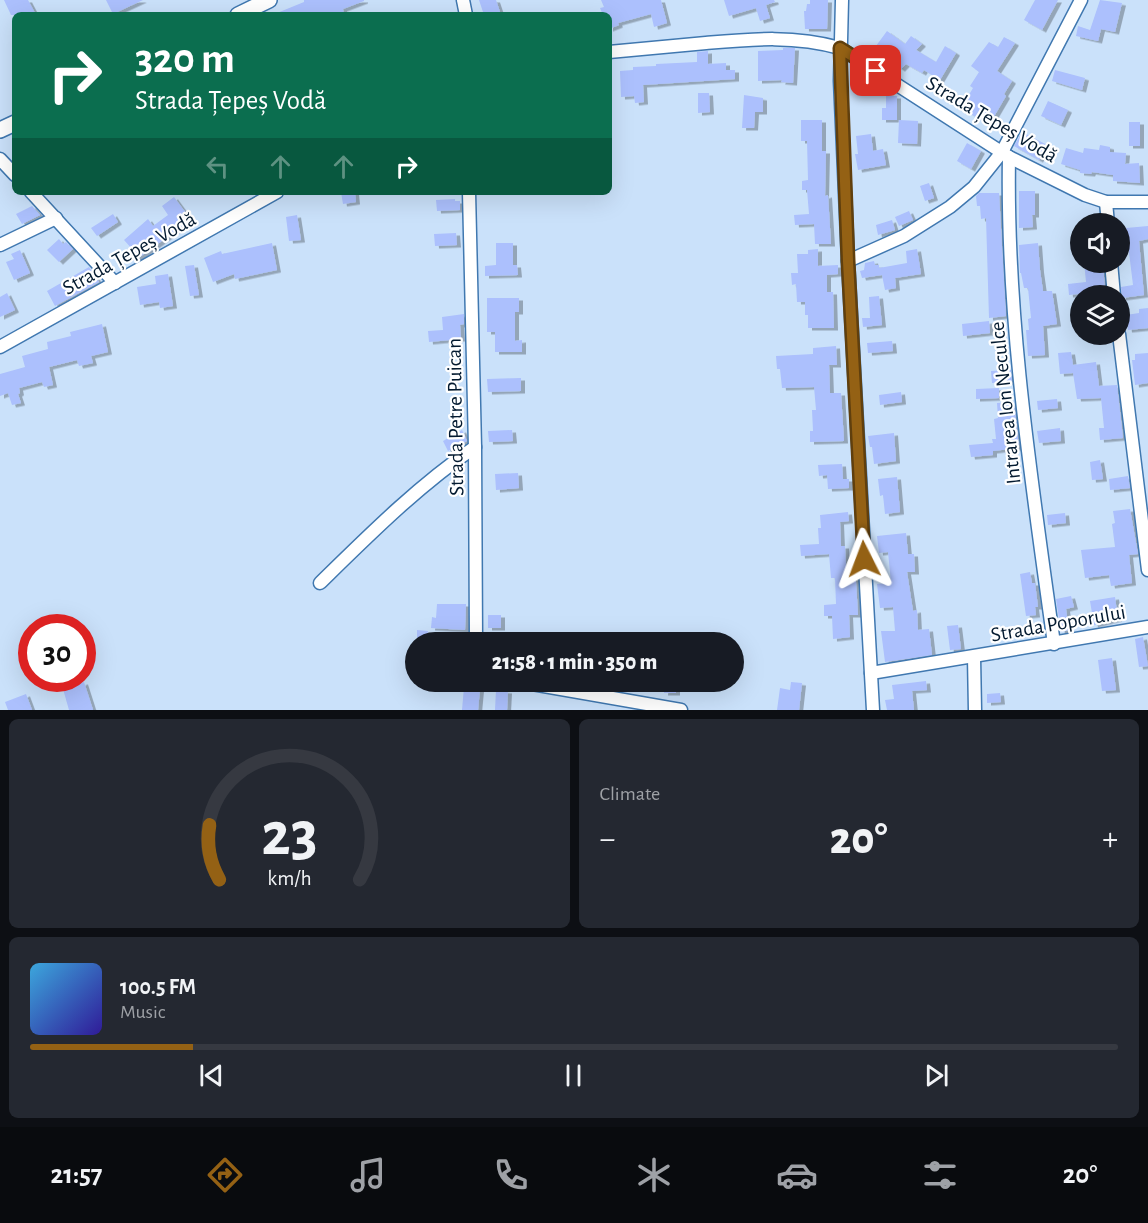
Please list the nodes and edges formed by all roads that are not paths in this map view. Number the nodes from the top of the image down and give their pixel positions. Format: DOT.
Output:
graph roads {
  1 [pos="269,0"];
  2 [pos="842,0"];
  3 [pos="1081,0"];
  4 [pos="244,12"];
  5 [pos="840,48"];
  6 [pos="612,52"];
  7 [pos="1005,155"];
  8 [pos="0,159"];
  9 [pos="12,172"];
  10 [pos="34,195"];
  11 [pos="272,195"];
  12 [pos="469,195"];
  13 [pos="1106,202"];
  14 [pos="1148,202"];
  15 [pos="1107,213"];
  16 [pos="56,218"];
  17 [pos="0,245"];
  18 [pos="848,261"];
  19 [pos="115,283"];
  20 [pos="1120,345"];
  21 [pos="0,347"];
  22 [pos="475,447"];
  23 [pos="1148,570"];
  24 [pos="320,583"];
  25 [pos="1148,627"];
  26 [pos="476,632"];
  27 [pos="1054,644"];
  28 [pos="974,657"];
  29 [pos="871,673"];
  30 [pos="578,692"];
  31 [pos="681,710"];
  32 [pos="873,710"];
  33 [pos="975,710"];
  1 -- 4 [label="street"];
  2 -- 5 [label="street"];
  3 -- 7 [label="street"];
  5 -- 6 [label="street, Strada Țepeș Vodă"];
  5 -- 7 [label="street, Strada Țepeș Vodă"];
  5 -- 18 [label="street"];
  7 -- 13 [label="street, Strada Țepeș Vodă"];
  7 -- 18 [label="street"];
  7 -- 27 [label="street, Intrarea Ion Neculce"];
  8 -- 9 [label="street"];
  10 -- 16 [label="street"];
  11 -- 19 [label="street, Strada Țepeș Vodă"];
  12 -- 22 [label="street, Strada Petre Puican"];
  13 -- 14 [label="street, Strada Țepeș Vodă"];
  13 -- 15 [label="street"];
  16 -- 17 [label="street"];
  16 -- 19 [label="street"];
  18 -- 29 [label="street"];
  19 -- 21 [label="street, Strada Țepeș Vodă"];
  20 -- 23 [label="street"];
  22 -- 24 [label="street"];
  22 -- 26 [label="street, Strada Petre Puican"];
  25 -- 27 [label="street, Strada Poporului"];
  27 -- 28 [label="street, Strada Poporului"];
  28 -- 29 [label="street, Strada Poporului"];
  28 -- 33 [label="street, Strada Poporului"];
  29 -- 32 [label="street"];
  30 -- 31 [label="street"];
}
